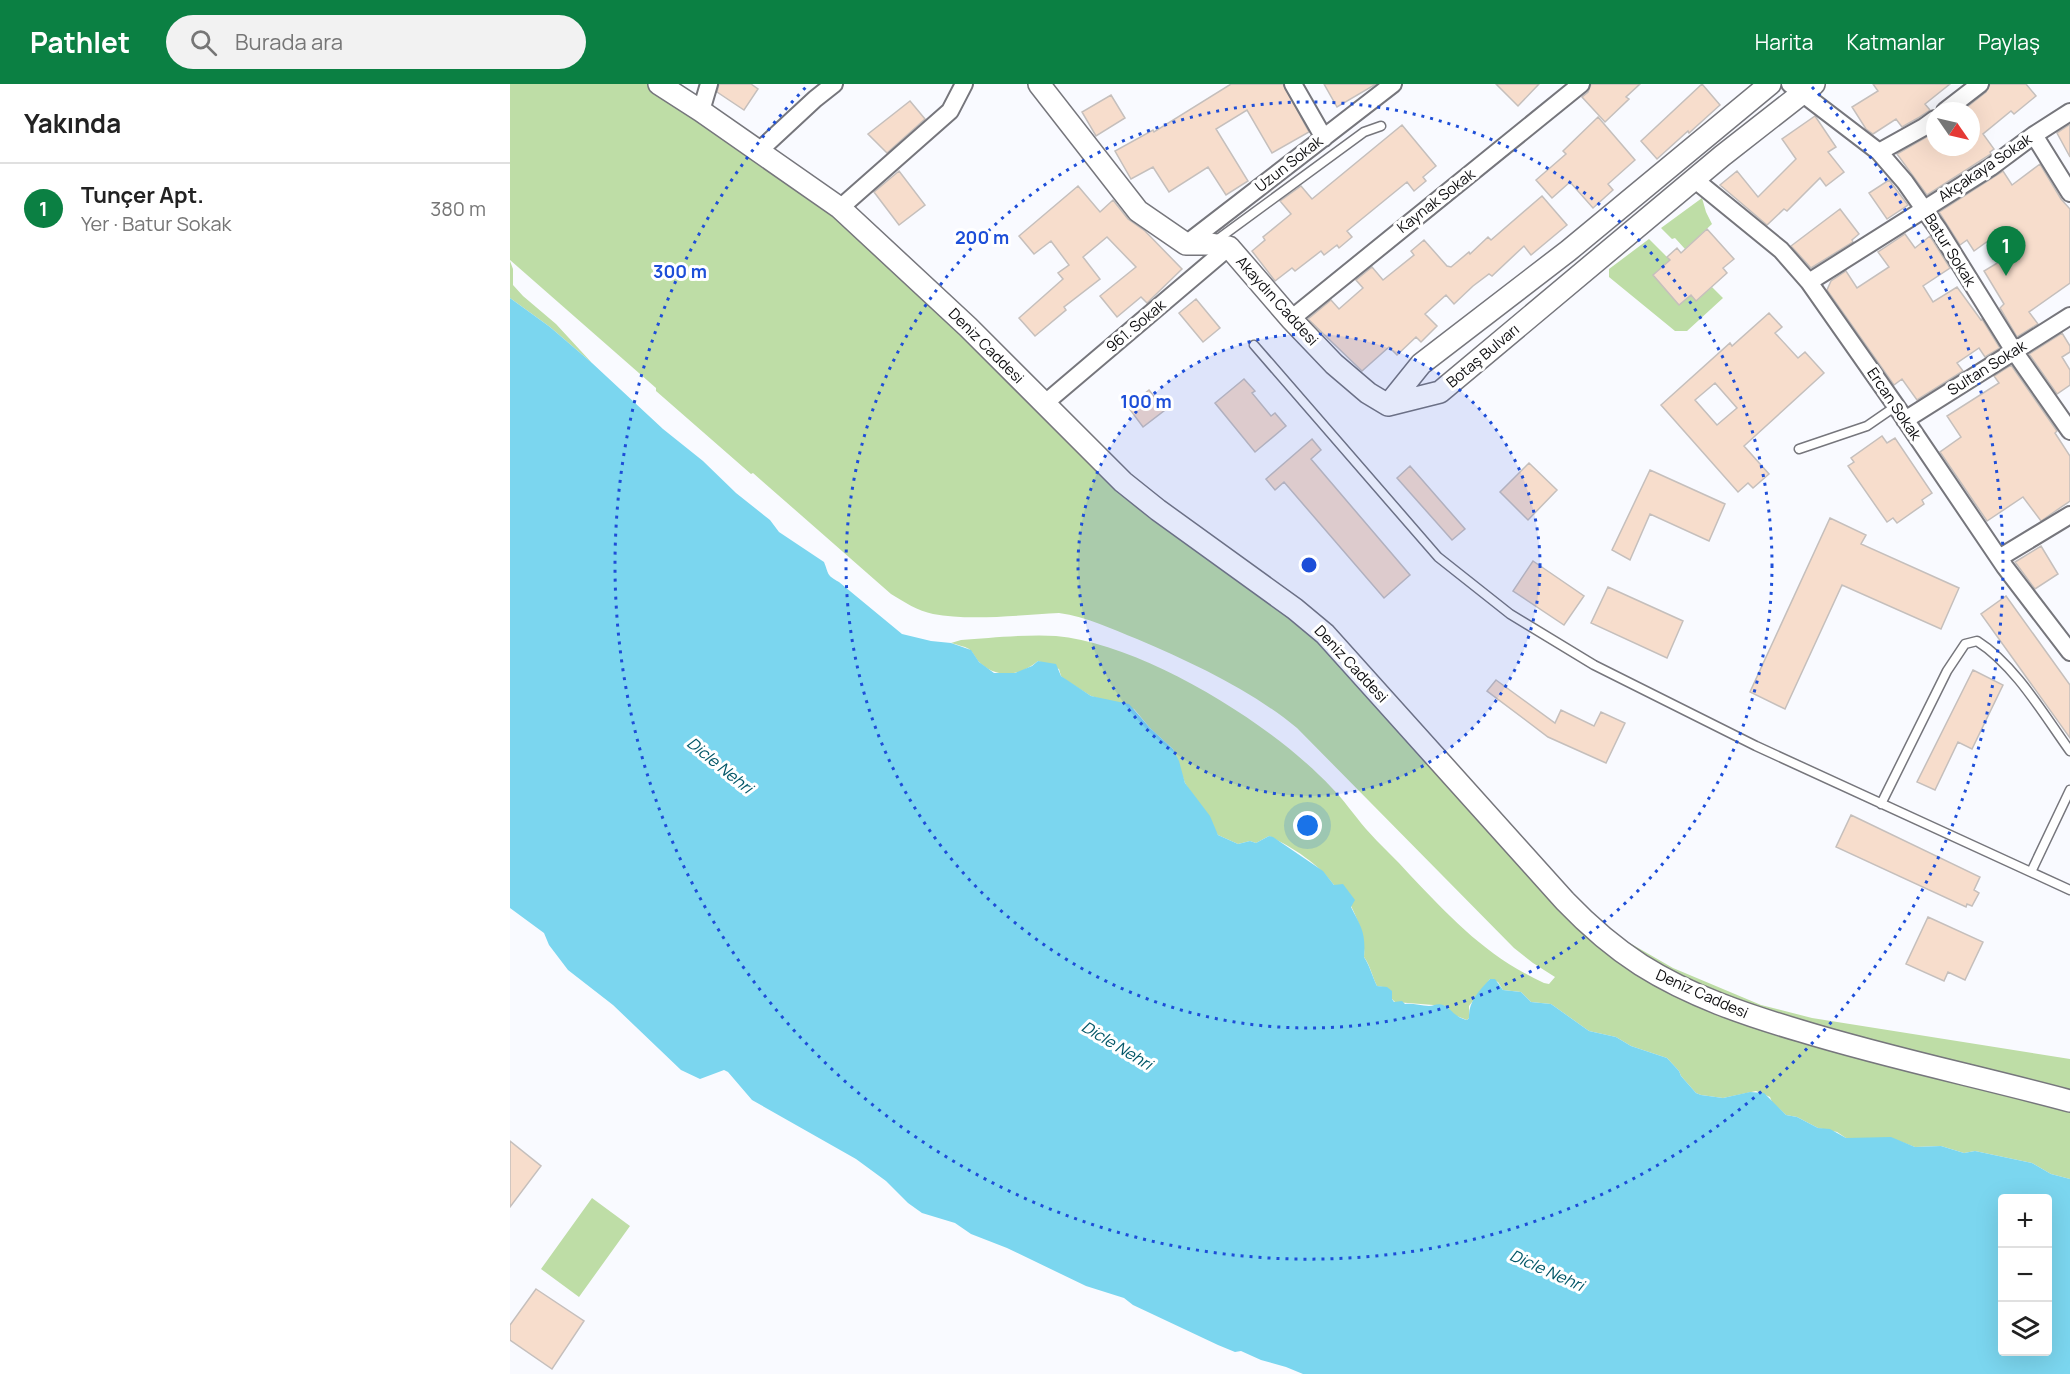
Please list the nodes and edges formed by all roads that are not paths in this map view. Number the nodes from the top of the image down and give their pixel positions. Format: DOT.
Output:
graph roads {
  1 [pos="659,84"];
  2 [pos="709,84"];
  3 [pos="834,84"];
  4 [pos="964,84"];
  5 [pos="1039,84"];
  6 [pos="1293,84"];
  7 [pos="1393,84"];
  8 [pos="1581,84"];
  9 [pos="1770,84"];
  10 [pos="1980,84"];
  11 [pos="1802,87"];
  12 [pos="1957,102"];
  13 [pos="701,111"];
  14 [pos="2070,112"];
  15 [pos="1381,126"];
  16 [pos="1926,126"];
  17 [pos="2034,135"];
  18 [pos="1324,138"];
  19 [pos="759,151"];
  20 [pos="1879,152"];
  21 [pos="1694,179"];
  22 [pos="2070,193"];
  23 [pos="840,208"];
  24 [pos="1925,210"];
  25 [pos="1186,244"];
  26 [pos="1220,246"];
  27 [pos="1809,282"];
  28 [pos="2070,316"];
  29 [pos="1291,319"];
  30 [pos="1254,345"];
  31 [pos="2014,351"];
  32 [pos="1044,405"];
  33 [pos="1388,405"];
  34 [pos="1901,413"];
  35 [pos="2070,431"];
  36 [pos="1799,449"];
  37 [pos="2070,515"];
  38 [pos="1999,558"];
  39 [pos="2070,652"];
  40 [pos="2070,751"];
  41 [pos="2070,790"];
  42 [pos="1881,804"];
  43 [pos="2031,872"];
  44 [pos="2070,890"];
  45 [pos="2070,1101"];
  1 -- 13 [label="street, Deniz Caddesi"];
  2 -- 13 [label="street"];
  3 -- 19 [label="street"];
  4 -- 23 [label="street"];
  5 -- 25 [label="street"];
  6 -- 18 [label="street"];
  7 -- 18 [label="street, Uzun Sokak"];
  8 -- 29 [label="street, Kaynak Sokak"];
  9 -- 33 [label="street, Botaş Bulvarı"];
  10 -- 12 [label="street"];
  11 -- 20 [label="street, Batur Sokak"];
  11 -- 21 [label="street, Botaş Bulvarı"];
  13 -- 19 [label="street, Deniz Caddesi"];
  14 -- 17 [label="street, Akçakaya Sokak"];
  15 -- 26 [label="lane"];
  16 -- 20 [label="street"];
  17 -- 22 [label="street"];
  17 -- 24 [label="street, Akçakaya Sokak"];
  18 -- 25 [label="street, Uzun Sokak"];
  19 -- 23 [label="street, Deniz Caddesi"];
  20 -- 24 [label="street, Batur Sokak"];
  21 -- 27 [label="street, Ercan Sokak"];
  21 -- 33 [label="street, Botaş Bulvarı"];
  23 -- 32 [label="street, Deniz Caddesi"];
  24 -- 27 [label="street, Akçakaya Sokak"];
  24 -- 31 [label="street, Batur Sokak"];
  25 -- 26 [label="street"];
  26 -- 29 [label="street, Akaydın Caddesi"];
  26 -- 32 [label="street, 961. Sokak"];
  27 -- 34 [label="street, Ercan Sokak"];
  28 -- 31 [label="street, Sultan Sokak"];
  29 -- 33 [label="street, Akaydın Caddesi"];
  30 -- 42 [label="lane"];
  31 -- 34 [label="street, Sultan Sokak"];
  31 -- 35 [label="street, Batur Sokak"];
  32 -- 45 [label="street, Deniz Caddesi"];
  34 -- 36 [label="lane"];
  34 -- 38 [label="street, Ercan Sokak"];
  37 -- 38 [label="street"];
  38 -- 39 [label="street, Ercan Sokak"];
  40 -- 42 [label="lane"];
  41 -- 43 [label="lane"];
  42 -- 43 [label="lane"];
  43 -- 44 [label="lane"];
}
